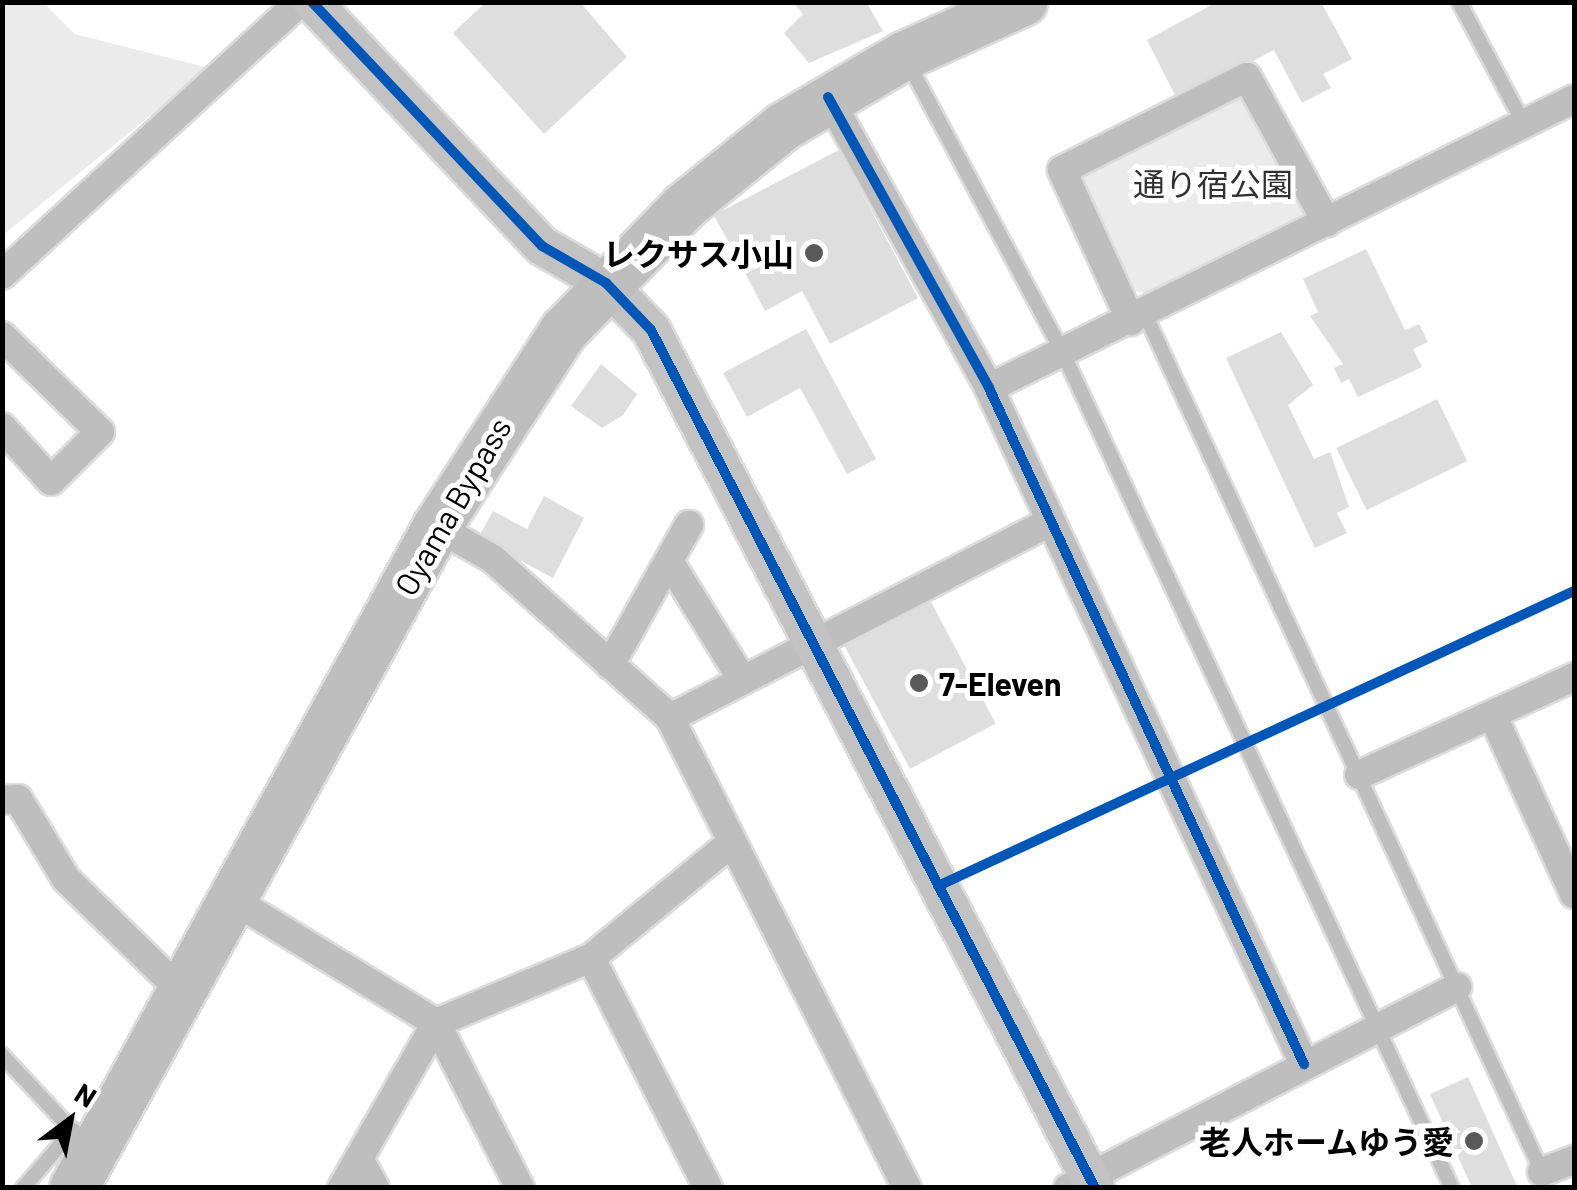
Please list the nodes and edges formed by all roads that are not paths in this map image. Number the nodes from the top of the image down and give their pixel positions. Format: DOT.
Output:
graph roads {
  1 [pos="300,2"];
  2 [pos="312,2"];
  3 [pos="1023,2"];
  4 [pos="1460,2"];
  5 [pos="904,56"];
  6 [pos="828,97"];
  7 [pos="1574,100"];
  8 [pos="1524,124"];
  9 [pos="1327,223"];
  10 [pos="2,275"];
  11 [pos="606,283"];
  12 [pos="1138,318"];
  13 [pos="2,336"];
  14 [pos="1063,354"];
  15 [pos="989,388"];
  16 [pos="2,427"];
  17 [pos="1049,522"];
  18 [pos="688,525"];
  19 [pos="438,527"];
  20 [pos="669,560"];
  21 [pos="814,640"];
  22 [pos="610,665"];
  23 [pos="1574,677"];
  24 [pos="742,679"];
  25 [pos="1493,716"];
  26 [pos="670,718"];
  27 [pos="1359,775"];
  28 [pos="2,800"];
  29 [pos="730,844"];
  30 [pos="1574,894"];
  31 [pos="232,900"];
  32 [pos="591,958"];
  33 [pos="1456,987"];
  34 [pos="182,992"];
  35 [pos="436,1023"];
  36 [pos="1376,1028"];
  37 [pos="2,1055"];
  38 [pos="1304,1064"];
  39 [pos="80,1157"];
  40 [pos="359,1158"];
  41 [pos="1574,1160"];
  42 [pos="1542,1172"];
  43 [pos="1084,1184"];
  44 [pos="23,1188"];
  45 [pos="342,1188"];
  46 [pos="375,1188"];
  47 [pos="520,1188"];
  48 [pos="708,1188"];
  49 [pos="906,1188"];
  50 [pos="1452,1188"];
  1 -- 10 [label="street"];
  2 -- 11 [label="street"];
  3 -- 5 [label="highway, Oyama Bypass"];
  4 -- 8 [label="lane"];
  5 -- 6 [label="highway, Oyama Bypass"];
  5 -- 14 [label="lane"];
  6 -- 11 [label="highway, Oyama Bypass"];
  6 -- 15 [label="street"];
  7 -- 8 [label="street"];
  8 -- 9 [label="street"];
  9 -- 12 [label="street"];
  9 -- 12 [label="street"];
  11 -- 19 [label="highway, Oyama Bypass"];
  11 -- 21 [label="street"];
  12 -- 14 [label="street"];
  12 -- 27 [label="lane"];
  13 -- 16 [label="street"];
  14 -- 15 [label="street"];
  14 -- 36 [label="lane"];
  15 -- 17 [label="street"];
  17 -- 21 [label="street"];
  17 -- 38 [label="street"];
  18 -- 20 [label="street"];
  19 -- 22 [label="street"];
  19 -- 31 [label="highway, Oyama Bypass"];
  20 -- 22 [label="street"];
  20 -- 24 [label="street"];
  21 -- 24 [label="street"];
  21 -- 43 [label="street"];
  22 -- 26 [label="street"];
  23 -- 25 [label="street"];
  24 -- 26 [label="street"];
  25 -- 27 [label="street"];
  25 -- 30 [label="street"];
  26 -- 29 [label="street"];
  27 -- 33 [label="lane"];
  28 -- 34 [label="street"];
  29 -- 32 [label="street"];
  29 -- 49 [label="street"];
  31 -- 34 [label="highway, Oyama Bypass"];
  31 -- 35 [label="street"];
  32 -- 35 [label="street"];
  32 -- 48 [label="street"];
  33 -- 36 [label="street"];
  33 -- 42 [label="lane"];
  34 -- 39 [label="highway, Oyama Bypass"];
  35 -- 40 [label="street"];
  35 -- 47 [label="street"];
  36 -- 38 [label="street"];
  36 -- 50 [label="lane"];
  37 -- 39 [label="lane"];
  38 -- 43 [label="street"];
  39 -- 44 [label="lane"];
  40 -- 45 [label="street"];
  40 -- 46 [label="street"];
  41 -- 42 [label="street"];
}
